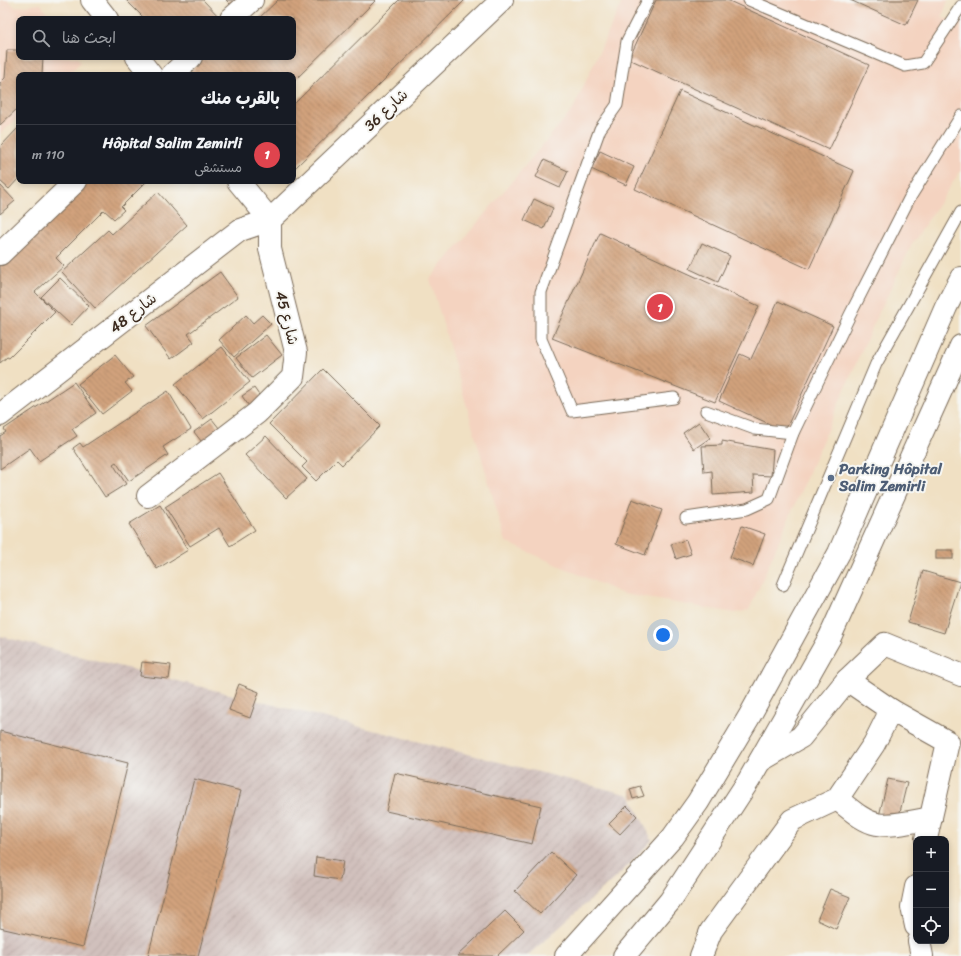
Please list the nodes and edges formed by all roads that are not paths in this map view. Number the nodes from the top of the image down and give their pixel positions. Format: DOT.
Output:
graph roads {
  1 [pos="92,0"];
  2 [pos="252,0"];
  3 [pos="502,0"];
  4 [pos="648,0"];
  5 [pos="749,0"];
  6 [pos="961,6"];
  7 [pos="105,16"];
  8 [pos="235,16"];
  9 [pos="139,60"];
  10 [pos="188,60"];
  11 [pos="149,72"];
  12 [pos="175,72"];
  13 [pos="961,116"];
  14 [pos="73,184"];
  15 [pos="240,184"];
  16 [pos="961,212"];
  17 [pos="270,220"];
  18 [pos="0,254"];
  19 [pos="961,278"];
  20 [pos="961,346"];
  21 [pos="674,398"];
  22 [pos="706,411"];
  23 [pos="0,416"];
  24 [pos="793,433"];
  25 [pos="148,496"];
  26 [pos="686,518"];
  27 [pos="783,585"];
  28 [pos="961,675"];
  29 [pos="847,680"];
  30 [pos="891,710"];
  31 [pos="954,745"];
  32 [pos="760,760"];
  33 [pos="837,799"];
  34 [pos="930,818"];
  35 [pos="927,836"];
  36 [pos="920,944"];
  37 [pos="566,956"];
  38 [pos="624,956"];
  39 [pos="701,956"];
  40 [pos="922,956"];
  1 -- 7 [label="street"];
  2 -- 8 [label="street"];
  3 -- 17 [label="street, شارع 36"];
  4 -- 21 [label="lane"];
  5 -- 6 [label="lane"];
  9 -- 11 [label="street"];
  10 -- 12 [label="street"];
  13 -- 24 [label="lane"];
  14 -- 18 [label="street"];
  15 -- 17 [label="street"];
  16 -- 27 [label="lane"];
  17 -- 23 [label="street, شارع 48"];
  17 -- 25 [label="street, شارع 45"];
  19 -- 37 [label="street"];
  20 -- 32 [label="street"];
  22 -- 24 [label="lane"];
  24 -- 26 [label="lane"];
  28 -- 29 [label="street"];
  29 -- 30 [label="street"];
  29 -- 32 [label="street"];
  30 -- 31 [label="street"];
  30 -- 33 [label="street"];
  31 -- 34 [label="street"];
  32 -- 38 [label="street"];
  33 -- 34 [label="street"];
  33 -- 39 [label="street"];
  34 -- 35 [label="street"];
  36 -- 40 [label="street"];
}
